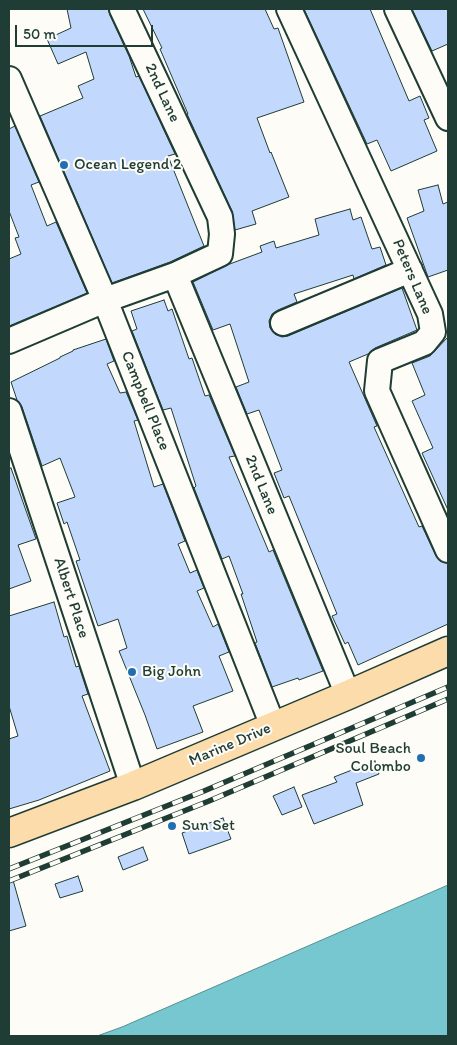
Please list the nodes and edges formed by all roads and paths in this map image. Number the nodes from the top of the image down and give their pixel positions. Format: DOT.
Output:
graph roads {
  1 [pos="122,9"];
  2 [pos="289,9"];
  3 [pos="397,9"];
  4 [pos="9,79"];
  5 [pos="448,118"];
  6 [pos="410,270"];
  7 [pos="175,275"];
  8 [pos="104,300"];
  9 [pos="283,323"];
  10 [pos="9,341"];
  11 [pos="9,411"];
  12 [pos="448,550"];
  13 [pos="448,651"];
  14 [pos="348,695"];
  15 [pos="273,726"];
  16 [pos="134,786"];
  17 [pos="9,833"];
  1 -- 7 [label="street, 2nd Lane"];
  2 -- 6 [label="street, Peters Lane"];
  3 -- 5 [label="street"];
  4 -- 8 [label="street, Campbell Place"];
  6 -- 9 [label="street"];
  6 -- 12 [label="street, Peters Lane"];
  7 -- 8 [label="street"];
  7 -- 14 [label="street, 2nd Lane"];
  8 -- 10 [label="street"];
  8 -- 15 [label="street, Campbell Place"];
  11 -- 16 [label="street, Albert Place"];
  13 -- 14 [label="main road, Marine Drive"];
  14 -- 15 [label="main road, Marine Drive"];
  15 -- 16 [label="main road, Marine Drive"];
  16 -- 17 [label="main road, Marine Drive"];
}
